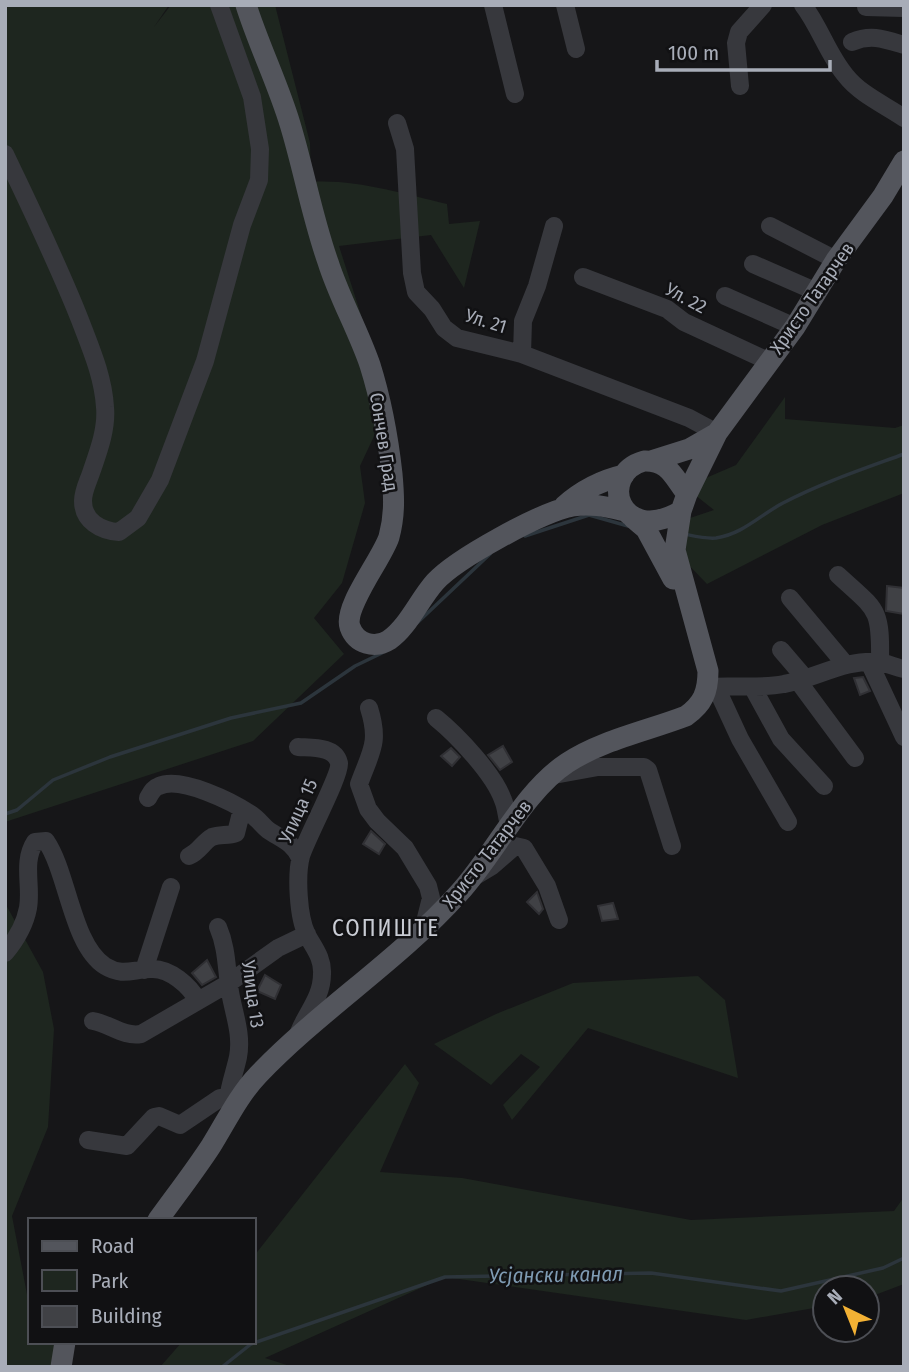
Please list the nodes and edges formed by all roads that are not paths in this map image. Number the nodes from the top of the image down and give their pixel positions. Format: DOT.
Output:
graph roads {
  1 [pos="219,5"];
  2 [pos="246,5"];
  3 [pos="494,5"];
  4 [pos="565,5"];
  5 [pos="763,5"];
  6 [pos="866,7"];
  7 [pos="808,8"];
  8 [pos="904,8"];
  9 [pos="852,42"];
  10 [pos="904,45"];
  11 [pos="576,48"];
  12 [pos="740,86"];
  13 [pos="515,94"];
  14 [pos="904,118"];
  15 [pos="397,123"];
  16 [pos="5,154"];
  17 [pos="904,162"];
  18 [pos="554,226"];
  19 [pos="770,226"];
  20 [pos="836,260"];
  21 [pos="754,264"];
  22 [pos="583,277"];
  23 [pos="817,292"];
  24 [pos="725,296"];
  25 [pos="796,327"];
  26 [pos="522,354"];
  27 [pos="768,361"];
  28 [pos="717,433"];
  29 [pos="651,461"];
  30 [pos="624,475"];
  31 [pos="684,503"];
  32 [pos="556,512"];
  33 [pos="629,514"];
  34 [pos="838,575"];
  35 [pos="790,598"];
  36 [pos="689,608"];
  37 [pos="781,650"];
  38 [pos="875,662"];
  39 [pos="846,665"];
  40 [pos="904,669"];
  41 [pos="802,680"];
  42 [pos="712,687"];
  43 [pos="753,688"];
  44 [pos="369,709"];
  45 [pos="436,718"];
  46 [pos="904,737"];
  47 [pos="298,747"];
  48 [pos="855,758"];
  49 [pos="551,776"];
  50 [pos="824,786"];
  51 [pos="148,798"];
  52 [pos="242,809"];
  53 [pos="788,822"];
  54 [pos="510,827"];
  55 [pos="673,846"];
  56 [pos="189,856"];
  57 [pos="300,858"];
  58 [pos="471,879"];
  59 [pos="171,887"];
  60 [pos="559,920"];
  61 [pos="218,927"];
  62 [pos="423,930"];
  63 [pos="307,934"];
  64 [pos="5,953"];
  65 [pos="144,970"];
  66 [pos="229,983"];
  67 [pos="198,1001"];
  68 [pos="93,1021"];
  69 [pos="296,1040"];
  70 [pos="231,1102"];
  71 [pos="88,1140"];
  72 [pos="160,1218"];
  73 [pos="65,1344"];
  74 [pos="61,1367"];
  1 -- 16 [label="street"];
  2 -- 32 [label="main road, Сончев Град"];
  3 -- 13 [label="street"];
  4 -- 11 [label="street"];
  5 -- 12 [label="street"];
  6 -- 8 [label="street"];
  7 -- 14 [label="street"];
  9 -- 10 [label="street"];
  15 -- 26 [label="street, Ул. 21"];
  17 -- 20 [label="main road, Христо Татарчев"];
  18 -- 26 [label="street"];
  19 -- 20 [label="street"];
  20 -- 23 [label="main road, Христо Татарчев"];
  21 -- 23 [label="street"];
  22 -- 27 [label="street, Ул. 22"];
  23 -- 25 [label="main road, Христо Татарчев"];
  24 -- 25 [label="street"];
  25 -- 27 [label="main road, Христо Татарчев"];
  26 -- 28 [label="street, Ул. 21"];
  27 -- 28 [label="main road, Христо Татарчев"];
  28 -- 29 [label="main road, Христо Татарчев"];
  28 -- 31 [label="main road, Христо Татарчев"];
  29 -- 30 [label="main road"];
  29 -- 31 [label="main road"];
  30 -- 32 [label="main road"];
  30 -- 33 [label="main road"];
  31 -- 33 [label="main road"];
  31 -- 36 [label="main road, Христо Татарчев"];
  32 -- 33 [label="main road"];
  33 -- 36 [label="main road, Христо Татарчев"];
  34 -- 38 [label="street"];
  35 -- 39 [label="street"];
  36 -- 42 [label="main road, Христо Татарчев"];
  37 -- 41 [label="street"];
  38 -- 39 [label="street"];
  38 -- 40 [label="street"];
  38 -- 46 [label="street"];
  39 -- 41 [label="street"];
  41 -- 43 [label="street"];
  41 -- 48 [label="street"];
  42 -- 43 [label="street"];
  42 -- 49 [label="main road, Христо Татарчев"];
  42 -- 53 [label="street"];
  43 -- 50 [label="street"];
  44 -- 62 [label="street"];
  45 -- 54 [label="street"];
  47 -- 57 [label="street, Улица 15"];
  49 -- 54 [label="main road, Христо Татарчев"];
  49 -- 55 [label="street"];
  51 -- 52 [label="street"];
  52 -- 56 [label="street"];
  52 -- 57 [label="street"];
  54 -- 58 [label="main road, Христо Татарчев"];
  57 -- 63 [label="street, Улица 15"];
  58 -- 60 [label="street"];
  58 -- 62 [label="main road, Христо Татарчев"];
  59 -- 65 [label="street"];
  61 -- 66 [label="street, Улица 13"];
  62 -- 69 [label="main road, Христо Татарчев"];
  63 -- 66 [label="street"];
  63 -- 69 [label="street, Улица 15"];
  64 -- 65 [label="street"];
  65 -- 67 [label="street"];
  66 -- 67 [label="street"];
  66 -- 70 [label="street, Улица 13"];
  67 -- 68 [label="street"];
  69 -- 70 [label="main road, Христо Татарчев"];
  70 -- 71 [label="street"];
  70 -- 72 [label="main road, Христо Татарчев"];
  73 -- 74 [label="main road"];
}
